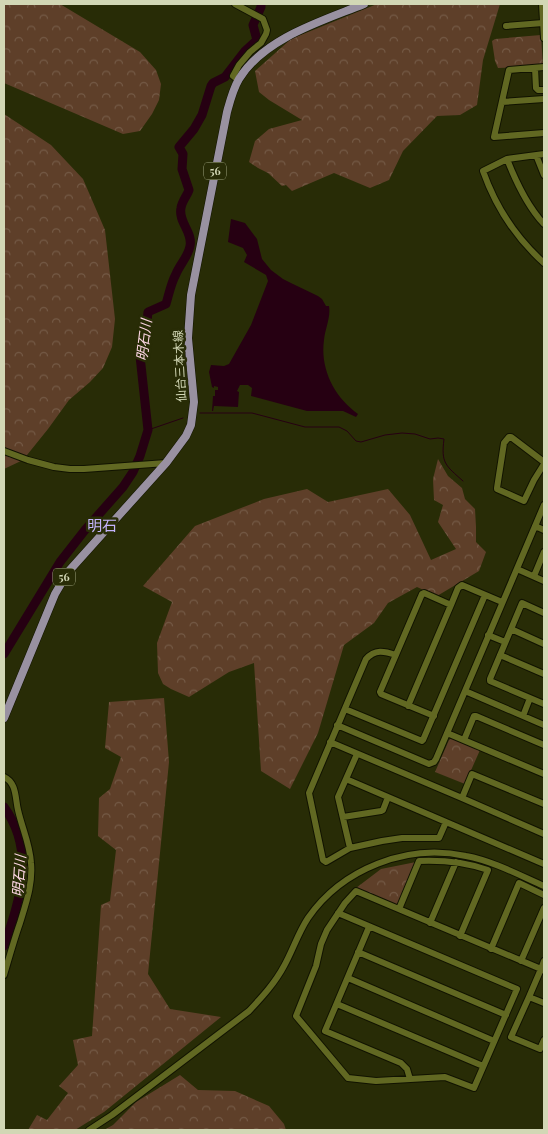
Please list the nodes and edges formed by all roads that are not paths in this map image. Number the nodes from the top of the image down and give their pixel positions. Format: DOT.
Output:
graph roads {
  1 [pos="235,4"];
  2 [pos="364,4"];
  3 [pos="543,4"];
  4 [pos="543,24"];
  5 [pos="506,26"];
  6 [pos="544,38"];
  7 [pos="544,67"];
  8 [pos="535,68"];
  9 [pos="238,80"];
  10 [pos="544,90"];
  11 [pos="544,99"];
  12 [pos="502,102"];
  13 [pos="544,133"];
  14 [pos="544,154"];
  15 [pos="536,155"];
  16 [pos="507,159"];
  17 [pos="544,175"];
  18 [pos="544,224"];
  19 [pos="544,263"];
  20 [pos="4,451"];
  21 [pos="166,462"];
  22 [pos="544,463"];
  23 [pos="544,505"];
  24 [pos="535,526"];
  25 [pos="544,530"];
  26 [pos="544,552"];
  27 [pos="516,569"];
  28 [pos="534,576"];
  29 [pos="544,581"];
  30 [pos="486,595"];
  31 [pos="502,602"];
  32 [pos="451,605"];
  33 [pos="544,612"];
  34 [pos="511,630"];
  35 [pos="488,635"];
  36 [pos="505,642"];
  37 [pos="544,644"];
  38 [pos="396,655"];
  39 [pos="500,655"];
  40 [pos="544,674"];
  41 [pos="465,691"];
  42 [pos="530,698"];
  43 [pos="544,704"];
  44 [pos="408,706"];
  45 [pos="345,709"];
  46 [pos="434,716"];
  47 [pos="522,716"];
  48 [pos="4,718"];
  49 [pos="544,725"];
  50 [pos="337,726"];
  51 [pos="447,733"];
  52 [pos="464,740"];
  53 [pos="330,742"];
  54 [pos="544,745"];
  55 [pos="357,754"];
  56 [pos="544,774"];
  57 [pos="4,777"];
  58 [pos="346,779"];
  59 [pos="388,797"];
  60 [pos="462,798"];
  61 [pos="544,804"];
  62 [pos="343,817"];
  63 [pos="446,822"];
  64 [pos="544,834"];
  65 [pos="350,848"];
  66 [pos="456,862"];
  67 [pos="544,864"];
  68 [pos="544,886"];
  69 [pos="544,895"];
  70 [pos="544,908"];
  71 [pos="399,909"];
  72 [pos="338,913"];
  73 [pos="430,923"];
  74 [pos="369,926"];
  75 [pos="460,936"];
  76 [pos="491,949"];
  77 [pos="358,952"];
  78 [pos="544,961"];
  79 [pos="522,962"];
  80 [pos="542,970"];
  81 [pos="4,975"];
  82 [pos="348,978"];
  83 [pos="529,997"];
  84 [pos="337,1004"];
  85 [pos="544,1004"];
  86 [pos="506,1015"];
  87 [pos="498,1032"];
  88 [pos="511,1037"];
  89 [pos="544,1040"];
  90 [pos="494,1041"];
  91 [pos="483,1066"];
  92 [pos="410,1079"];
  93 [pos="89,1130"];
  1 -- 9 [label="street"];
  2 -- 9 [label="main road, 仙台三本木線 / 56"];
  3 -- 4 [label="street"];
  4 -- 5 [label="street"];
  4 -- 6 [label="street"];
  7 -- 8 [label="street"];
  8 -- 10 [label="street"];
  8 -- 12 [label="street"];
  9 -- 21 [label="main road, 仙台三本木線 / 56"];
  11 -- 12 [label="street"];
  12 -- 13 [label="street"];
  14 -- 15 [label="street"];
  15 -- 16 [label="street"];
  15 -- 17 [label="street"];
  16 -- 18 [label="street"];
  16 -- 19 [label="street"];
  20 -- 21 [label="street"];
  21 -- 48 [label="main road, 仙台三本木線 / 56"];
  22 -- 22 [label="street"];
  23 -- 24 [label="street"];
  24 -- 25 [label="street"];
  24 -- 27 [label="street"];
  26 -- 28 [label="street"];
  27 -- 28 [label="street"];
  27 -- 31 [label="street"];
  28 -- 29 [label="street"];
  30 -- 31 [label="street"];
  30 -- 32 [label="street"];
  30 -- 46 [label="street"];
  31 -- 35 [label="street"];
  32 -- 38 [label="street"];
  32 -- 44 [label="street"];
  33 -- 34 [label="street"];
  34 -- 36 [label="street"];
  34 -- 37 [label="street"];
  35 -- 36 [label="street"];
  35 -- 41 [label="street"];
  36 -- 39 [label="street"];
  38 -- 44 [label="street"];
  38 -- 45 [label="street"];
  39 -- 40 [label="street"];
  39 -- 42 [label="street"];
  41 -- 47 [label="street"];
  41 -- 51 [label="street"];
  42 -- 43 [label="street"];
  42 -- 47 [label="street"];
  44 -- 46 [label="street"];
  45 -- 46 [label="street"];
  45 -- 50 [label="street"];
  47 -- 49 [label="street"];
  50 -- 51 [label="street"];
  50 -- 53 [label="street"];
  51 -- 52 [label="street"];
  52 -- 54 [label="street"];
  52 -- 56 [label="street"];
  53 -- 55 [label="street"];
  53 -- 65 [label="street"];
  55 -- 58 [label="street"];
  55 -- 60 [label="street"];
  57 -- 81 [label="street"];
  58 -- 59 [label="street"];
  58 -- 62 [label="street"];
  59 -- 62 [label="street"];
  59 -- 63 [label="street"];
  60 -- 61 [label="street"];
  60 -- 64 [label="street"];
  62 -- 65 [label="street"];
  63 -- 65 [label="street"];
  63 -- 67 [label="street"];
  66 -- 71 [label="street"];
  66 -- 73 [label="street"];
  66 -- 75 [label="street"];
  68 -- 93 [label="street"];
  69 -- 76 [label="street"];
  70 -- 79 [label="street"];
  71 -- 72 [label="street"];
  71 -- 73 [label="street"];
  72 -- 74 [label="street"];
  72 -- 92 [label="street"];
  73 -- 75 [label="street"];
  74 -- 77 [label="street"];
  74 -- 86 [label="street"];
  75 -- 76 [label="street"];
  76 -- 79 [label="street"];
  77 -- 82 [label="street"];
  77 -- 86 [label="street"];
  78 -- 80 [label="street"];
  79 -- 80 [label="street"];
  80 -- 83 [label="street"];
  82 -- 84 [label="street"];
  82 -- 90 [label="street"];
  83 -- 85 [label="street"];
  83 -- 88 [label="street"];
  84 -- 91 [label="street"];
  84 -- 92 [label="street"];
  86 -- 87 [label="street"];
  87 -- 88 [label="street"];
  87 -- 90 [label="street"];
  88 -- 89 [label="street"];
  90 -- 91 [label="street"];
  91 -- 92 [label="street"];
}
